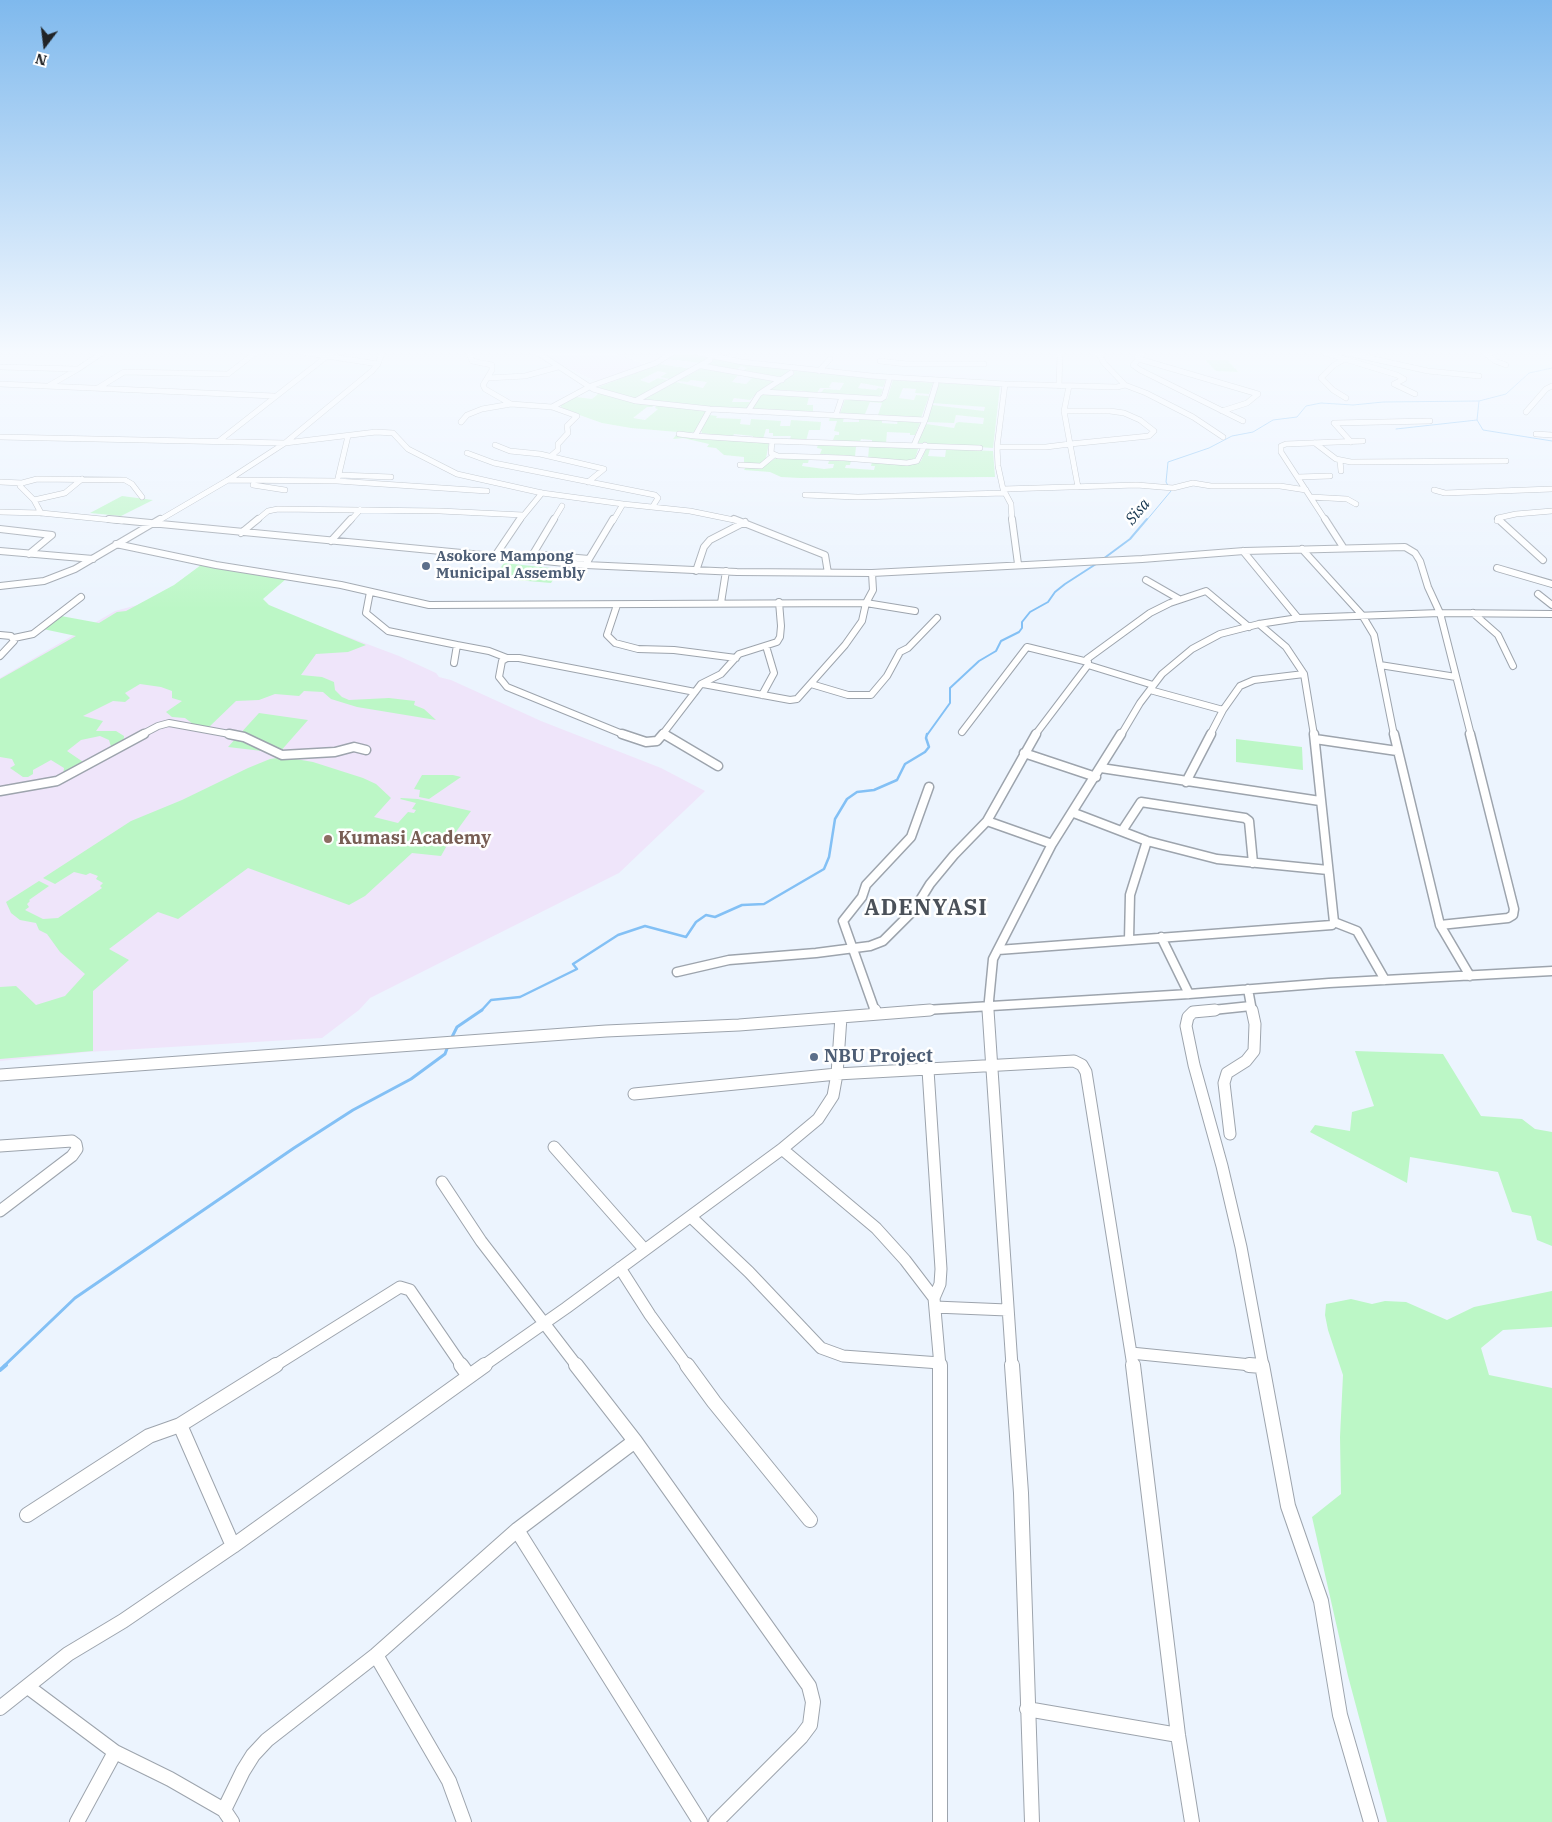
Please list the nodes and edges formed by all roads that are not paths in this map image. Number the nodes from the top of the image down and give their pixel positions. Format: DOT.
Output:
graph roads {
  1 [pos="2,438"];
  2 [pos="223,438"];
  3 [pos="291,438"];
  4 [pos="330,438"];
  5 [pos="348,438"];
  6 [pos="398,438"];
  7 [pos="563,438"];
  8 [pos="726,438"];
  9 [pos="916,438"];
  10 [pos="997,438"];
  11 [pos="1069,438"];
  12 [pos="1134,438"];
  13 [pos="1347,438"];
  14 [pos="219,441"];
  15 [pos="772,441"];
  16 [pos="1363,441"];
  17 [pos="1351,442"];
  18 [pos="285,443"];
  19 [pos="914,443"];
  20 [pos="1315,443"];
  21 [pos="889,444"];
  22 [pos="1070,444"];
  23 [pos="924,445"];
  24 [pos="494,446"];
  25 [pos="980,448"];
  26 [pos="995,448"];
  27 [pos="466,453"];
  28 [pos="774,455"];
  29 [pos="551,456"];
  30 [pos="1340,461"];
  31 [pos="1506,461"];
  32 [pos="740,465"];
  33 [pos="1341,471"];
  34 [pos="1330,476"];
  35 [pos="391,477"];
  36 [pos="1298,477"];
  37 [pos="338,478"];
  38 [pos="1274,478"];
  39 [pos="82,479"];
  40 [pos="228,480"];
  41 [pos="243,481"];
  42 [pos="0,482"];
  43 [pos="588,482"];
  44 [pos="22,483"];
  45 [pos="1280,486"];
  46 [pos="1078,487"];
  47 [pos="1552,489"];
  48 [pos="285,490"];
  49 [pos="1306,490"];
  50 [pos="1434,490"];
  51 [pos="487,491"];
  52 [pos="1004,491"];
  53 [pos="542,493"];
  54 [pos="805,495"];
  55 [pos="142,497"];
  56 [pos="1311,497"];
  57 [pos="34,500"];
  58 [pos="623,504"];
  59 [pos="1356,504"];
  60 [pos="562,506"];
  61 [pos="654,506"];
  62 [pos="360,510"];
  63 [pos="1552,511"];
  64 [pos="0,512"];
  65 [pos="1543,513"];
  66 [pos="41,514"];
  67 [pos="523,515"];
  68 [pos="1552,519"];
  69 [pos="745,522"];
  70 [pos="150,525"];
  71 [pos="0,529"];
  72 [pos="241,533"];
  73 [pos="331,541"];
  74 [pos="116,544"];
  75 [pos="1344,547"];
  76 [pos="1302,549"];
  77 [pos="0,551"];
  78 [pos="1244,551"];
  79 [pos="29,554"];
  80 [pos="495,556"];
  81 [pos="531,557"];
  82 [pos="93,559"];
  83 [pos="1543,560"];
  84 [pos="587,562"];
  85 [pos="1018,564"];
  86 [pos="1497,568"];
  87 [pos="696,571"];
  88 [pos="726,572"];
  89 [pos="828,573"];
  90 [pos="872,573"];
  91 [pos="1146,580"];
  92 [pos="1552,584"];
  93 [pos="0,586"];
  94 [pos="370,592"];
  95 [pos="1538,594"];
  96 [pos="81,597"];
  97 [pos="1179,599"];
  98 [pos="779,602"];
  99 [pos="721,603"];
  100 [pos="866,603"];
  101 [pos="617,605"];
  102 [pos="1552,605"];
  103 [pos="915,611"];
  104 [pos="1440,613"];
  105 [pos="1473,613"];
  106 [pos="1552,614"];
  107 [pos="1362,615"];
  108 [pos="936,618"];
  109 [pos="1298,618"];
  110 [pos="1259,624"];
  111 [pos="1249,627"];
  112 [pos="0,635"];
  113 [pos="14,638"];
  114 [pos="457,645"];
  115 [pos="766,646"];
  116 [pos="0,656"];
  117 [pos="507,658"];
  118 [pos="736,658"];
  119 [pos="454,663"];
  120 [pos="1088,664"];
  121 [pos="1380,665"];
  122 [pos="1513,666"];
  123 [pos="1304,674"];
  124 [pos="1456,677"];
  125 [pos="701,684"];
  126 [pos="811,684"];
  127 [pos="1151,687"];
  128 [pos="695,692"];
  129 [pos="762,695"];
  130 [pos="1223,710"];
  131 [pos="962,732"];
  132 [pos="663,733"];
  133 [pos="1315,739"];
  134 [pos="366,750"];
  135 [pos="1397,751"];
  136 [pos="1024,754"];
  137 [pos="718,766"];
  138 [pos="1102,768"];
  139 [pos="1096,777"];
  140 [pos="1186,782"];
  141 [pos="929,787"];
  142 [pos="0,791"];
  143 [pos="1320,801"];
  144 [pos="1074,813"];
  145 [pos="987,821"];
  146 [pos="1122,831"];
  147 [pos="1147,841"];
  148 [pos="1052,844"];
  149 [pos="1253,863"];
  150 [pos="1328,870"];
  151 [pos="1334,922"];
  152 [pos="1440,925"];
  153 [pos="1161,938"];
  154 [pos="1129,940"];
  155 [pos="853,948"];
  156 [pos="998,950"];
  157 [pos="1552,971"];
  158 [pos="677,972"];
  159 [pos="1470,976"];
  160 [pos="1385,980"];
  161 [pos="1248,989"];
  162 [pos="1189,994"];
  163 [pos="1251,1006"];
  164 [pos="988,1007"];
  165 [pos="876,1013"];
  166 [pos="841,1017"];
  167 [pos="991,1065"];
  168 [pos="928,1070"];
  169 [pos="837,1074"];
  170 [pos="0,1075"];
  171 [pos="634,1094"];
  172 [pos="1230,1134"];
  173 [pos="0,1146"];
  174 [pos="554,1147"];
  175 [pos="782,1149"];
  176 [pos="442,1182"];
  177 [pos="0,1211"];
  178 [pos="691,1217"];
  179 [pos="645,1250"];
  180 [pos="620,1268"];
  181 [pos="935,1302"];
  182 [pos="1008,1310"];
  183 [pos="544,1322"];
  184 [pos="1131,1353"];
  185 [pos="940,1363"];
  186 [pos="1262,1366"];
  187 [pos="469,1376"];
  188 [pos="180,1425"];
  189 [pos="635,1441"];
  190 [pos="27,1515"];
  191 [pos="810,1520"];
  192 [pos="517,1530"];
  193 [pos="233,1546"];
  194 [pos="376,1655"];
  195 [pos="28,1687"];
  196 [pos="0,1708"];
  197 [pos="1027,1709"];
  198 [pos="1178,1735"];
  199 [pos="115,1752"];
  200 [pos="228,1816"];
  201 [pos="76,1822"];
  202 [pos="464,1822"];
  203 [pos="700,1822"];
  204 [pos="716,1822"];
  205 [pos="940,1822"];
  206 [pos="1032,1822"];
  207 [pos="1192,1822"];
  208 [pos="1370,1822"];
  1 -- 14 [label="street"];
  2 -- 14 [label="street"];
  3 -- 18 [label="street"];
  4 -- 18 [label="street"];
  5 -- 37 [label="street"];
  6 -- 53 [label="street"];
  7 -- 29 [label="street"];
  8 -- 15 [label="street"];
  9 -- 19 [label="street"];
  10 -- 26 [label="street"];
  11 -- 22 [label="street"];
  12 -- 22 [label="street"];
  13 -- 17 [label="street"];
  14 -- 18 [label="street"];
  15 -- 21 [label="street"];
  15 -- 28 [label="street"];
  16 -- 17 [label="street"];
  17 -- 20 [label="street"];
  18 -- 40 [label="street"];
  19 -- 21 [label="street"];
  19 -- 23 [label="street"];
  20 -- 30 [label="street"];
  20 -- 36 [label="street"];
  22 -- 26 [label="street"];
  22 -- 46 [label="street"];
  23 -- 25 [label="street"];
  23 -- 28 [label="street"];
  24 -- 29 [label="street"];
  26 -- 52 [label="street"];
  27 -- 43 [label="street"];
  28 -- 32 [label="street"];
  29 -- 43 [label="street"];
  30 -- 31 [label="street"];
  30 -- 33 [label="street"];
  34 -- 36 [label="street"];
  35 -- 37 [label="street"];
  36 -- 49 [label="street"];
  37 -- 41 [label="street"];
  37 -- 51 [label="street"];
  38 -- 45 [label="street"];
  39 -- 44 [label="street"];
  39 -- 55 [label="street"];
  39 -- 57 [label="street"];
  40 -- 41 [label="street"];
  40 -- 70 [label="street"];
  41 -- 48 [label="street"];
  42 -- 44 [label="street"];
  43 -- 61 [label="street"];
  44 -- 57 [label="street"];
  45 -- 46 [label="street"];
  45 -- 49 [label="street"];
  46 -- 52 [label="street"];
  47 -- 50 [label="street"];
  49 -- 56 [label="street"];
  52 -- 54 [label="street"];
  52 -- 85 [label="street"];
  53 -- 58 [label="street"];
  53 -- 67 [label="street"];
  56 -- 59 [label="street"];
  56 -- 75 [label="street"];
  57 -- 66 [label="street"];
  58 -- 61 [label="street"];
  58 -- 84 [label="street"];
  60 -- 81 [label="street"];
  61 -- 69 [label="street"];
  62 -- 67 [label="street"];
  62 -- 72 [label="street"];
  62 -- 73 [label="street"];
  63 -- 65 [label="street"];
  64 -- 66 [label="street"];
  65 -- 68 [label="street"];
  65 -- 83 [label="street"];
  66 -- 70 [label="street"];
  67 -- 80 [label="street"];
  69 -- 87 [label="street"];
  69 -- 89 [label="street"];
  70 -- 72 [label="street"];
  70 -- 74 [label="street"];
  71 -- 79 [label="street"];
  72 -- 73 [label="street"];
  73 -- 80 [label="street"];
  74 -- 82 [label="street"];
  74 -- 94 [label="street"];
  75 -- 76 [label="street"];
  75 -- 104 [label="street"];
  76 -- 78 [label="street"];
  76 -- 107 [label="street"];
  77 -- 79 [label="street"];
  78 -- 85 [label="street"];
  78 -- 109 [label="street"];
  79 -- 82 [label="street"];
  80 -- 81 [label="street"];
  81 -- 84 [label="street"];
  82 -- 93 [label="street"];
  84 -- 87 [label="street"];
  85 -- 90 [label="street"];
  86 -- 92 [label="street"];
  87 -- 88 [label="street"];
  88 -- 89 [label="street"];
  88 -- 99 [label="street"];
  89 -- 90 [label="street"];
  90 -- 100 [label="street"];
  91 -- 97 [label="street"];
  94 -- 101 [label="street"];
  94 -- 114 [label="street"];
  95 -- 102 [label="street"];
  96 -- 113 [label="street"];
  97 -- 111 [label="street"];
  97 -- 120 [label="street"];
  98 -- 99 [label="street"];
  98 -- 100 [label="street"];
  98 -- 115 [label="street"];
  99 -- 101 [label="street"];
  100 -- 103 [label="street"];
  100 -- 126 [label="street"];
  101 -- 118 [label="street"];
  104 -- 105 [label="street"];
  104 -- 107 [label="street"];
  104 -- 124 [label="street"];
  105 -- 106 [label="street"];
  105 -- 122 [label="street"];
  107 -- 109 [label="street"];
  107 -- 121 [label="street"];
  108 -- 126 [label="street"];
  109 -- 110 [label="street"];
  110 -- 111 [label="street"];
  110 -- 123 [label="street"];
  111 -- 127 [label="street"];
  112 -- 113 [label="street"];
  113 -- 116 [label="street"];
  114 -- 117 [label="street"];
  114 -- 119 [label="street"];
  115 -- 118 [label="street"];
  115 -- 129 [label="street"];
  117 -- 128 [label="street"];
  117 -- 132 [label="street"];
  118 -- 125 [label="street"];
  120 -- 127 [label="street"];
  120 -- 131 [label="street"];
  120 -- 136 [label="street"];
  121 -- 124 [label="street"];
  121 -- 135 [label="street"];
  123 -- 130 [label="street"];
  123 -- 133 [label="street"];
  124 -- 152 [label="street"];
  125 -- 128 [label="street"];
  125 -- 129 [label="street"];
  126 -- 129 [label="street"];
  127 -- 130 [label="street"];
  127 -- 138 [label="street"];
  128 -- 132 [label="street"];
  130 -- 140 [label="street"];
  132 -- 137 [label="street"];
  133 -- 135 [label="street"];
  133 -- 143 [label="street"];
  134 -- 142 [label="street"];
  135 -- 152 [label="street"];
  136 -- 139 [label="street"];
  136 -- 145 [label="street"];
  138 -- 139 [label="street"];
  138 -- 140 [label="street"];
  139 -- 144 [label="street"];
  140 -- 143 [label="street"];
  141 -- 155 [label="street"];
  143 -- 150 [label="street"];
  144 -- 146 [label="street"];
  144 -- 148 [label="street"];
  145 -- 148 [label="street"];
  145 -- 155 [label="street"];
  146 -- 147 [label="street"];
  146 -- 149 [label="street"];
  147 -- 149 [label="street"];
  147 -- 154 [label="street"];
  148 -- 156 [label="street"];
  149 -- 150 [label="street"];
  150 -- 151 [label="street"];
  151 -- 153 [label="street"];
  151 -- 160 [label="street"];
  152 -- 159 [label="street"];
  153 -- 154 [label="street"];
  153 -- 162 [label="street"];
  154 -- 156 [label="street"];
  155 -- 158 [label="street"];
  155 -- 165 [label="street"];
  156 -- 164 [label="street"];
  157 -- 159 [label="street"];
  159 -- 160 [label="street"];
  160 -- 161 [label="street"];
  161 -- 162 [label="street"];
  161 -- 163 [label="street"];
  162 -- 164 [label="street"];
  163 -- 172 [label="street"];
  163 -- 186 [label="street"];
  164 -- 165 [label="street"];
  164 -- 167 [label="street"];
  165 -- 166 [label="street"];
  166 -- 169 [label="street"];
  166 -- 170 [label="street"];
  167 -- 168 [label="street"];
  167 -- 182 [label="street"];
  167 -- 184 [label="street"];
  168 -- 169 [label="street"];
  168 -- 181 [label="street"];
  169 -- 171 [label="street"];
  169 -- 175 [label="street"];
  173 -- 177 [label="street"];
  174 -- 179 [label="street"];
  175 -- 178 [label="street"];
  175 -- 181 [label="street"];
  176 -- 183 [label="street"];
  178 -- 179 [label="street"];
  178 -- 185 [label="street"];
  179 -- 180 [label="street"];
  180 -- 183 [label="street"];
  180 -- 191 [label="street"];
  181 -- 182 [label="street"];
  181 -- 185 [label="street"];
  182 -- 197 [label="street"];
  183 -- 187 [label="street"];
  183 -- 189 [label="street"];
  184 -- 186 [label="street"];
  184 -- 198 [label="street"];
  185 -- 205 [label="street"];
  186 -- 208 [label="street"];
  187 -- 188 [label="street"];
  187 -- 193 [label="street"];
  188 -- 190 [label="street"];
  188 -- 193 [label="street"];
  189 -- 192 [label="street"];
  189 -- 204 [label="street"];
  192 -- 194 [label="street"];
  192 -- 203 [label="street"];
  193 -- 195 [label="street"];
  194 -- 200 [label="street"];
  194 -- 202 [label="street"];
  195 -- 196 [label="street"];
  195 -- 199 [label="street"];
  197 -- 198 [label="street"];
  197 -- 206 [label="street"];
  198 -- 207 [label="street"];
  199 -- 200 [label="street"];
  199 -- 201 [label="street"];
}
